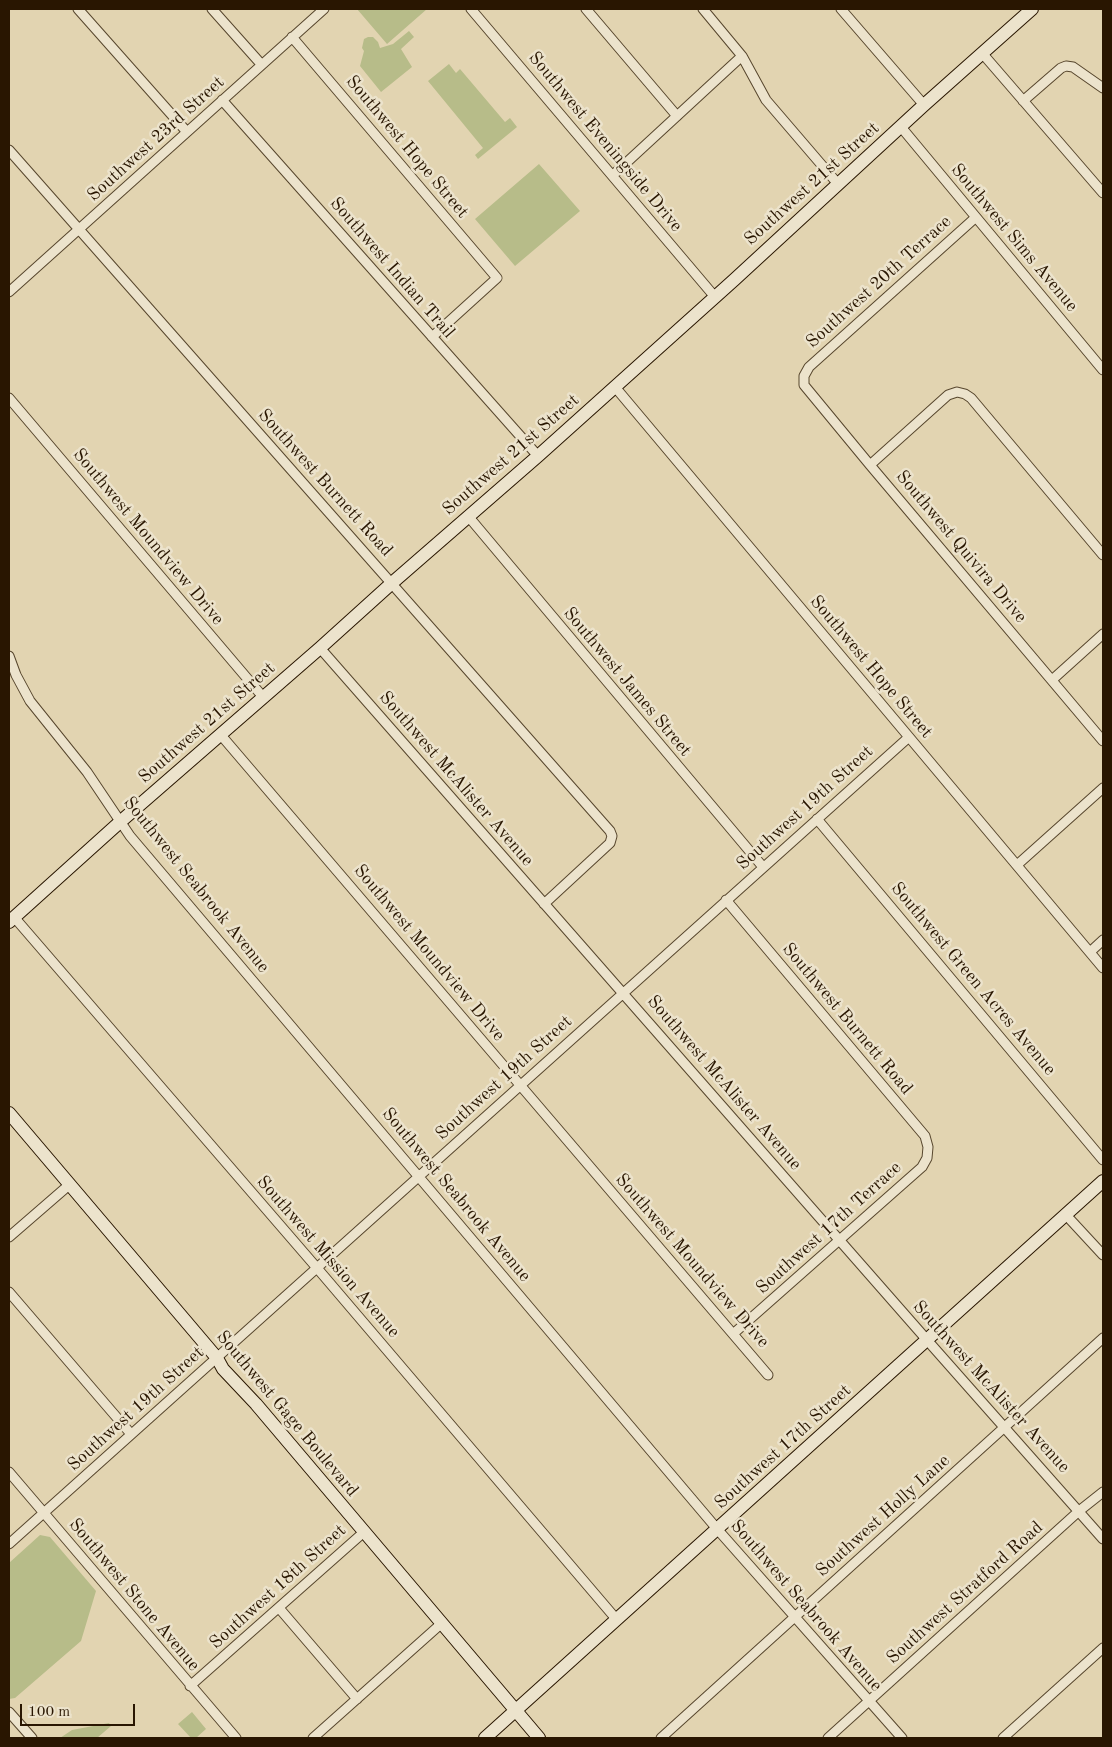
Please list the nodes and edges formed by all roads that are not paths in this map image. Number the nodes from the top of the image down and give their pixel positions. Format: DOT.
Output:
graph roads {
  1 [pos="78,9"];
  2 [pos="212,9"];
  3 [pos="324,9"];
  4 [pos="471,9"];
  5 [pos="586,9"];
  6 [pos="703,9"];
  7 [pos="841,9"];
  8 [pos="1032,9"];
  9 [pos="292,37"];
  10 [pos="982,53"];
  11 [pos="742,56"];
  12 [pos="262,64"];
  13 [pos="1103,88"];
  14 [pos="222,100"];
  15 [pos="1023,101"];
  16 [pos="924,105"];
  17 [pos="677,116"];
  18 [pos="901,128"];
  19 [pos="187,132"];
  20 [pos="9,150"];
  21 [pos="613,175"];
  22 [pos="838,184"];
  23 [pos="1103,193"];
  24 [pos="975,218"];
  25 [pos="79,230"];
  26 [pos="9,292"];
  27 [pos="715,296"];
  28 [pos="432,337"];
  29 [pos="1103,370"];
  30 [pos="806,371"];
  31 [pos="615,387"];
  32 [pos="9,398"];
  33 [pos="12,409"];
  34 [pos="538,456"];
  35 [pos="870,465"];
  36 [pos="468,516"];
  37 [pos="1103,556"];
  38 [pos="392,583"];
  39 [pos="1103,634"];
  40 [pos="320,648"];
  41 [pos="9,656"];
  42 [pos="1052,680"];
  43 [pos="263,697"];
  44 [pos="220,734"];
  45 [pos="909,737"];
  46 [pos="1103,741"];
  47 [pos="1103,788"];
  48 [pos="817,819"];
  49 [pos="120,822"];
  50 [pos="1017,865"];
  51 [pos="763,867"];
  52 [pos="726,900"];
  53 [pos="544,904"];
  54 [pos="11,920"];
  55 [pos="1103,940"];
  56 [pos="1090,952"];
  57 [pos="1103,968"];
  58 [pos="624,992"];
  59 [pos="520,1085"];
  60 [pos="9,1113"];
  61 [pos="1103,1160"];
  62 [pos="924,1164"];
  63 [pos="419,1176"];
  64 [pos="1103,1182"];
  65 [pos="69,1185"];
  66 [pos="1066,1215"];
  67 [pos="9,1237"];
  68 [pos="840,1240"];
  69 [pos="1103,1255"];
  70 [pos="317,1268"];
  71 [pos="9,1292"];
  72 [pos="733,1334"];
  73 [pos="1103,1338"];
  74 [pos="927,1340"];
  75 [pos="217,1358"];
  76 [pos="768,1375"];
  77 [pos="1005,1428"];
  78 [pos="131,1434"];
  79 [pos="9,1472"];
  80 [pos="1103,1492"];
  81 [pos="1080,1511"];
  82 [pos="44,1513"];
  83 [pos="718,1530"];
  84 [pos="364,1532"];
  85 [pos="1103,1539"];
  86 [pos="9,1544"];
  87 [pos="279,1608"];
  88 [pos="796,1617"];
  89 [pos="617,1620"];
  90 [pos="442,1623"];
  91 [pos="1103,1648"];
  92 [pos="190,1686"];
  93 [pos="357,1699"];
  94 [pos="869,1701"];
  95 [pos="516,1711"];
  96 [pos="9,1712"];
  97 [pos="32,1738"];
  98 [pos="236,1738"];
  99 [pos="313,1738"];
  100 [pos="485,1738"];
  101 [pos="539,1738"];
  102 [pos="662,1738"];
  103 [pos="828,1738"];
  104 [pos="902,1738"];
  105 [pos="1003,1738"];
  1 -- 19 [label="street"];
  2 -- 12 [label="street"];
  3 -- 9 [label="street, Southwest 23rd Street"];
  4 -- 21 [label="street, Southwest Eveningside Drive"];
  5 -- 17 [label="street"];
  6 -- 11 [label="street"];
  7 -- 16 [label="street"];
  8 -- 10 [label="main road, Southwest 21st Street"];
  9 -- 12 [label="street, Southwest 23rd Street"];
  9 -- 28 [label="street, Southwest Hope Street"];
  10 -- 15 [label="street"];
  10 -- 16 [label="main road, Southwest 21st Street"];
  11 -- 17 [label="street"];
  11 -- 22 [label="street"];
  12 -- 14 [label="street, Southwest 23rd Street"];
  13 -- 15 [label="street"];
  14 -- 19 [label="street, Southwest 23rd Street"];
  14 -- 28 [label="street, Southwest Indian Trail"];
  15 -- 23 [label="street"];
  16 -- 18 [label="main road, Southwest 21st Street"];
  17 -- 21 [label="street"];
  18 -- 22 [label="main road, Southwest 21st Street"];
  18 -- 24 [label="street, Southwest Sims Avenue"];
  19 -- 25 [label="street, Southwest 23rd Street"];
  20 -- 25 [label="street, Southwest Burnett Road"];
  21 -- 27 [label="street, Southwest Eveningside Drive"];
  22 -- 27 [label="main road, Southwest 21st Street"];
  24 -- 29 [label="street, Southwest Sims Avenue"];
  24 -- 30 [label="street, Southwest 20th Terrace"];
  25 -- 26 [label="street, Southwest 23rd Street"];
  25 -- 38 [label="street, Southwest Burnett Road"];
  27 -- 31 [label="main road, Southwest 21st Street"];
  28 -- 34 [label="street, Southwest Indian Trail"];
  30 -- 35 [label="street, Southwest Quivira Drive"];
  31 -- 34 [label="main road, Southwest 21st Street"];
  31 -- 45 [label="street, Southwest Hope Street"];
  32 -- 33 [label="street, Southwest Moundview Drive"];
  33 -- 43 [label="street, Southwest Moundview Drive"];
  34 -- 36 [label="main road, Southwest 21st Street"];
  35 -- 37 [label="street"];
  35 -- 42 [label="street, Southwest Quivira Drive"];
  36 -- 38 [label="main road, Southwest 21st Street"];
  36 -- 51 [label="street, Southwest James Street"];
  38 -- 40 [label="main road, Southwest 21st Street"];
  38 -- 53 [label="street, Southwest Burnett Road"];
  39 -- 42 [label="street"];
  40 -- 43 [label="main road, Southwest 21st Street"];
  40 -- 53 [label="street, Southwest McAlister Avenue"];
  41 -- 49 [label="street, Southwest Seabrook Avenue"];
  42 -- 46 [label="street, Southwest Quivira Drive"];
  43 -- 44 [label="main road, Southwest 21st Street"];
  44 -- 49 [label="main road, Southwest 21st Street"];
  44 -- 59 [label="street, Southwest Moundview Drive"];
  45 -- 48 [label="street, Southwest 19th Street"];
  45 -- 50 [label="street, Southwest Hope Street"];
  47 -- 50 [label="street"];
  48 -- 51 [label="street, Southwest 19th Street"];
  48 -- 61 [label="street, Southwest Green Acres Avenue"];
  49 -- 54 [label="main road, Southwest 21st Street"];
  49 -- 63 [label="street, Southwest Seabrook Avenue"];
  50 -- 56 [label="street, Southwest Hope Street"];
  51 -- 52 [label="street, Southwest 19th Street"];
  52 -- 58 [label="street, Southwest 19th Street"];
  52 -- 62 [label="street, Southwest Burnett Road"];
  53 -- 58 [label="street, Southwest McAlister Avenue"];
  54 -- 70 [label="street, Southwest Mission Avenue"];
  55 -- 56 [label="street"];
  56 -- 57 [label="street, Southwest Hope Street"];
  58 -- 59 [label="street, Southwest 19th Street"];
  58 -- 68 [label="street, Southwest McAlister Avenue"];
  59 -- 63 [label="street, Southwest 19th Street"];
  59 -- 72 [label="street, Southwest Moundview Drive"];
  60 -- 65 [label="main road, Southwest Gage Boulevard"];
  62 -- 68 [label="street, Southwest 17th Terrace"];
  63 -- 70 [label="street, Southwest 19th Street"];
  63 -- 83 [label="street, Southwest Seabrook Avenue"];
  64 -- 66 [label="main road, Southwest 17th Street"];
  65 -- 67 [label="street"];
  65 -- 75 [label="main road, Southwest Gage Boulevard"];
  66 -- 69 [label="street"];
  66 -- 74 [label="main road, Southwest 17th Street"];
  68 -- 72 [label="street, Southwest 17th Terrace"];
  68 -- 74 [label="street, Southwest McAlister Avenue"];
  70 -- 75 [label="street, Southwest 19th Street"];
  70 -- 89 [label="street, Southwest Mission Avenue"];
  71 -- 78 [label="street"];
  72 -- 76 [label="street, Southwest Moundview Drive"];
  73 -- 77 [label="street, Southwest Holly Lane"];
  74 -- 77 [label="street, Southwest McAlister Avenue"];
  74 -- 83 [label="main road, Southwest 17th Street"];
  75 -- 78 [label="street, Southwest 19th Street"];
  75 -- 84 [label="main road, Southwest Gage Boulevard"];
  77 -- 81 [label="street, Southwest McAlister Avenue"];
  77 -- 88 [label="street, Southwest Holly Lane"];
  78 -- 82 [label="street, Southwest 19th Street"];
  79 -- 82 [label="street, Southwest Stone Avenue"];
  80 -- 81 [label="street, Southwest Stratford Road"];
  81 -- 85 [label="street, Southwest McAlister Avenue"];
  81 -- 94 [label="street, Southwest Stratford Road"];
  82 -- 86 [label="street, Southwest 19th Street"];
  82 -- 92 [label="street, Southwest Stone Avenue"];
  83 -- 88 [label="street, Southwest Seabrook Avenue"];
  83 -- 89 [label="main road, Southwest 17th Street"];
  84 -- 87 [label="street, Southwest 18th Street"];
  84 -- 90 [label="main road, Southwest Gage Boulevard"];
  87 -- 92 [label="street, Southwest 18th Street"];
  87 -- 93 [label="street"];
  88 -- 94 [label="street, Southwest Seabrook Avenue"];
  88 -- 102 [label="street, Southwest Holly Lane"];
  89 -- 95 [label="main road, Southwest 17th Street"];
  90 -- 93 [label="street"];
  90 -- 95 [label="main road, Southwest Gage Boulevard"];
  91 -- 105 [label="street"];
  92 -- 98 [label="street, Southwest Stone Avenue"];
  93 -- 99 [label="street"];
  94 -- 103 [label="street, Southwest Stratford Road"];
  94 -- 104 [label="street, Southwest Seabrook Avenue"];
  95 -- 100 [label="main road, Southwest 17th Street"];
  95 -- 101 [label="main road, Southwest Gage Boulevard"];
  96 -- 97 [label="street"];
}
